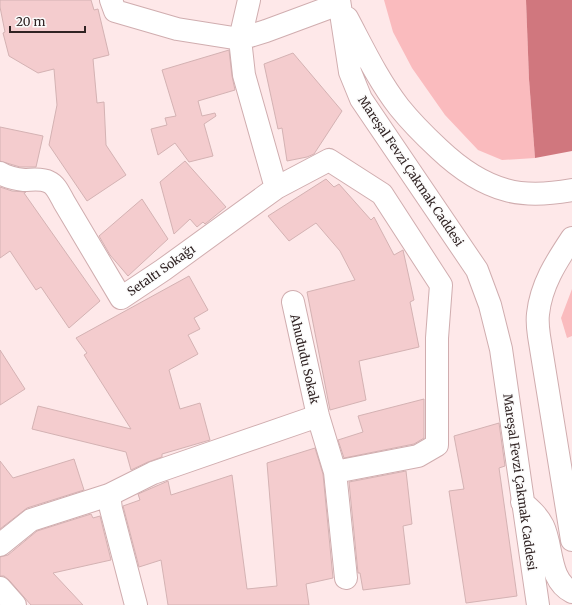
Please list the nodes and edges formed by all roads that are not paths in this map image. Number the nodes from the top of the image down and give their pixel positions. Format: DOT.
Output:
graph roads {
  1 [pos="249,0"];
  2 [pos="339,2"];
  3 [pos="113,5"];
  4 [pos="240,39"];
  5 [pos="0,173"];
  6 [pos="276,188"];
  7 [pos="572,190"];
  8 [pos="572,238"];
  9 [pos="293,302"];
  10 [pos="318,416"];
  11 [pos="335,472"];
  12 [pos="109,495"];
  13 [pos="522,502"];
  14 [pos="572,540"];
  15 [pos="0,545"];
  16 [pos="346,578"];
  17 [pos="0,588"];
  18 [pos="572,592"];
  19 [pos="15,605"];
  20 [pos="136,605"];
  21 [pos="538,605"];
  1 -- 4 [label="street"];
  2 -- 4 [label="street"];
  2 -- 7 [label="street"];
  2 -- 13 [label="street, Mareşal Fevzi Çakmak Caddesi"];
  3 -- 4 [label="street"];
  4 -- 6 [label="street"];
  5 -- 6 [label="street, Setaltı Sokağı"];
  6 -- 11 [label="street"];
  8 -- 14 [label="street"];
  9 -- 10 [label="street, Ahududu Sokak"];
  10 -- 11 [label="street, Ahududu Sokak"];
  10 -- 12 [label="street"];
  11 -- 16 [label="street, Ahududu Sokak"];
  12 -- 15 [label="street"];
  12 -- 20 [label="street"];
  13 -- 18 [label="street"];
  13 -- 21 [label="street, Mareşal Fevzi Çakmak Caddesi"];
  17 -- 19 [label="street"];
}
